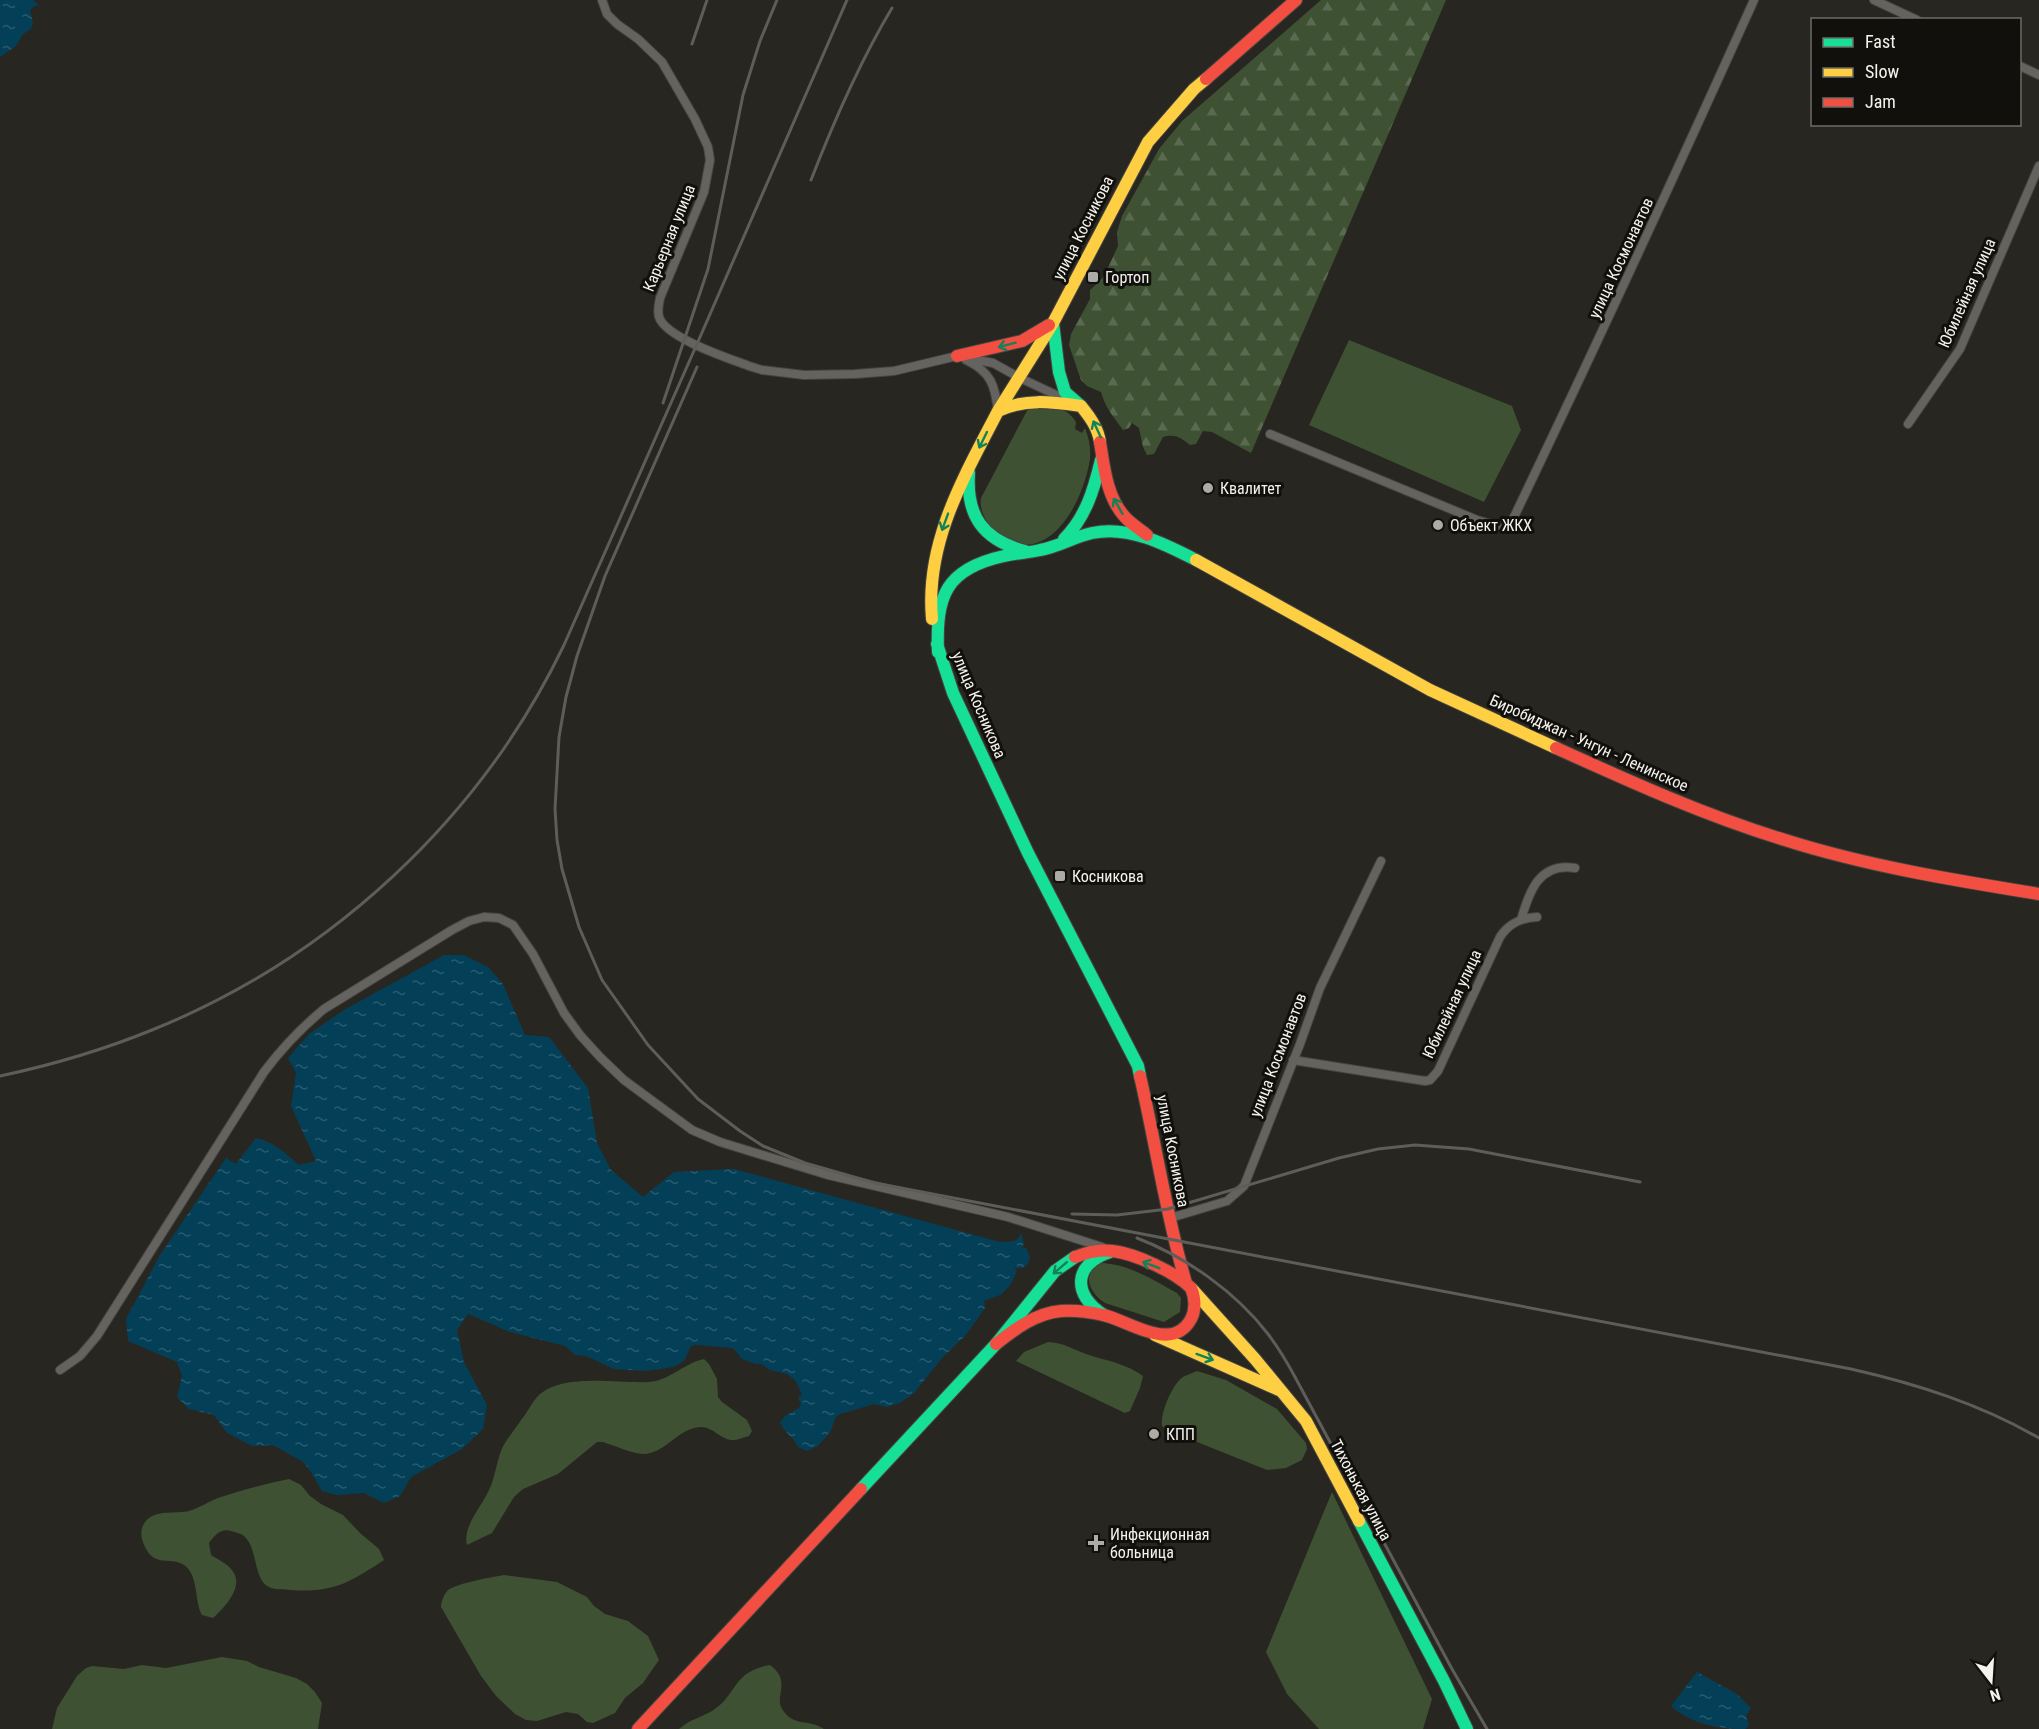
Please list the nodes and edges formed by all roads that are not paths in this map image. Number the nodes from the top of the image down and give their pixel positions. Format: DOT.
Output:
graph roads {
  1 [pos="602,0"];
  2 [pos="1296,0"];
  3 [pos="1754,0"];
  4 [pos="1874,0"];
  5 [pos="1913,18"];
  6 [pos="2021,67"];
  7 [pos="2039,75"];
  8 [pos="2039,166"];
  9 [pos="1053,323"];
  10 [pos="957,356"];
  11 [pos="1020,378"];
  12 [pos="1081,406"];
  13 [pos="998,411"];
  14 [pos="1908,424"];
  15 [pos="1269,434"];
  16 [pos="1102,456"];
  17 [pos="969,469"];
  18 [pos="1156,542"];
  19 [pos="1057,544"];
  20 [pos="1031,552"];
  21 [pos="938,652"];
  22 [pos="1381,861"];
  23 [pos="1575,868"];
  24 [pos="2039,894"];
  25 [pos="1537,917"];
  26 [pos="1521,920"];
  27 [pos="1293,1060"];
  28 [pos="1170,1218"];
  29 [pos="1114,1251"];
  30 [pos="1189,1286"];
  31 [pos="1106,1316"];
  32 [pos="1152,1333"];
  33 [pos="996,1344"];
  34 [pos="60,1370"];
  35 [pos="1284,1392"];
  36 [pos="638,1729"];
  37 [pos="1467,1729"];
  1 -- 10 [label="street, Карьерная улица"];
  2 -- 9 [label="main road, улица Косникова"];
  3 -- 15 [label="street, улица Космонавтов"];
  4 -- 5 [label="street"];
  6 -- 7 [label="street"];
  8 -- 14 [label="street, Юбилейная улица"];
  9 -- 10 [label="main road, one-way"];
  9 -- 11 [label="main road, улица Косникова"];
  9 -- 12 [label="main road"];
  10 -- 11 [label="street"];
  10 -- 13 [label="street"];
  11 -- 12 [label="street"];
  11 -- 13 [label="main road, улица Косникова"];
  12 -- 13 [label="main road"];
  16 -- 12 [label="main road, one-way"];
  13 -- 17 [label="main road, улица Косникова, one-way"];
  18 -- 16 [label="main road, one-way"];
  16 -- 19 [label="main road"];
  17 -- 20 [label="main road"];
  17 -- 21 [label="main road, улица Косникова, one-way"];
  18 -- 19 [label="main road"];
  18 -- 24 [label="main road, Биробиджан - Унгун - Ленинское"];
  19 -- 20 [label="main road"];
  20 -- 21 [label="main road"];
  21 -- 28 [label="main road, улица Косникова"];
  22 -- 27 [label="street, улица Космонавтов"];
  23 -- 26 [label="street"];
  25 -- 26 [label="street"];
  26 -- 27 [label="street, Юбилейная улица"];
  27 -- 28 [label="street, улица Космонавтов"];
  28 -- 30 [label="main road, улица Косникова"];
  30 -- 29 [label="main road, one-way"];
  29 -- 31 [label="main road"];
  29 -- 33 [label="main road, one-way"];
  29 -- 34 [label="street"];
  30 -- 32 [label="main road"];
  30 -- 35 [label="main road, Тихонькая улица"];
  31 -- 32 [label="main road"];
  31 -- 33 [label="main road"];
  32 -- 35 [label="main road, one-way"];
  33 -- 36 [label="main road"];
  35 -- 37 [label="main road, Тихонькая улица"];
}
